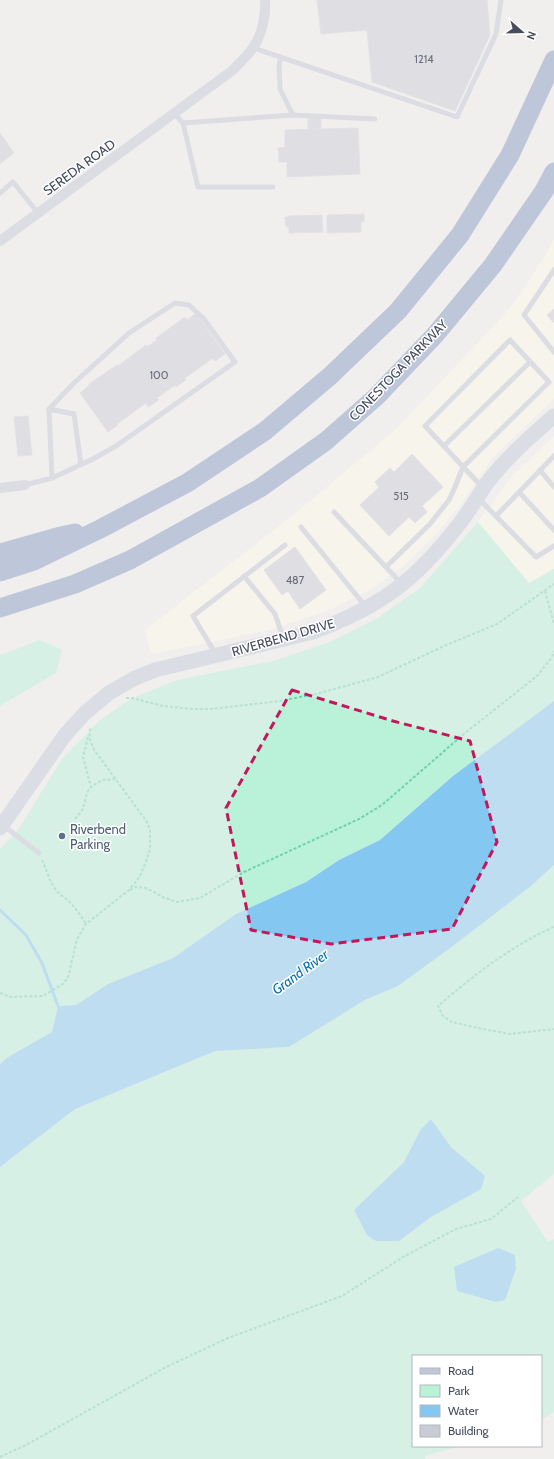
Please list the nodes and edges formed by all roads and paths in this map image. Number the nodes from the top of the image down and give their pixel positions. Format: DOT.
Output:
graph roads {
  1 [pos="265,0"];
  2 [pos="501,0"];
  3 [pos="254,48"];
  4 [pos="281,57"];
  5 [pos="554,60"];
  6 [pos="174,113"];
  7 [pos="293,115"];
  8 [pos="375,119"];
  9 [pos="183,123"];
  10 [pos="554,172"];
  11 [pos="273,187"];
  12 [pos="0,193"];
  13 [pos="38,213"];
  14 [pos="0,241"];
  15 [pos="554,270"];
  16 [pos="554,352"];
  17 [pos="530,362"];
  18 [pos="49,409"];
  19 [pos="554,416"];
  20 [pos="444,446"];
  21 [pos="554,456"];
  22 [pos="81,465"];
  23 [pos="463,467"];
  24 [pos="540,470"];
  25 [pos="52,478"];
  26 [pos="25,485"];
  27 [pos="554,487"];
  28 [pos="0,488"];
  29 [pos="519,492"];
  30 [pos="480,493"];
  31 [pos="334,512"];
  32 [pos="496,516"];
  33 [pos="301,527"];
  34 [pos="100,529"];
  35 [pos="554,530"];
  36 [pos="285,545"];
  37 [pos="554,546"];
  38 [pos="0,553"];
  39 [pos="386,567"];
  40 [pos="0,572"];
  41 [pos="244,576"];
  42 [pos="402,584"];
  43 [pos="554,584"];
  44 [pos="545,590"];
  45 [pos="366,607"];
  46 [pos="0,608"];
  47 [pos="554,624"];
  48 [pos="283,639"];
  49 [pos="554,651"];
  50 [pos="217,656"];
  51 [pos="123,699"];
  52 [pos="94,722"];
  53 [pos="89,736"];
  54 [pos="116,779"];
  55 [pos="91,787"];
  56 [pos="75,818"];
  57 [pos="2,827"];
  58 [pos="39,854"];
  59 [pos="129,890"];
  60 [pos="86,924"];
  61 [pos="554,927"];
  62 [pos="0,993"];
  63 [pos="554,1029"];
  64 [pos="518,1197"];
  65 [pos="0,1457"];
  1 -- 3 [label="street"];
  2 -- 4 [label="lane"];
  3 -- 4 [label="lane"];
  3 -- 6 [label="street, SEREDA ROAD"];
  4 -- 7 [label="lane"];
  5 -- 34 [label="highway"];
  6 -- 9 [label="lane"];
  6 -- 13 [label="street, SEREDA ROAD"];
  7 -- 8 [label="lane"];
  7 -- 9 [label="lane"];
  9 -- 11 [label="lane"];
  10 -- 46 [label="highway, CONESTOGA PARKWAY"];
  12 -- 13 [label="lane"];
  13 -- 14 [label="street, SEREDA ROAD"];
  15 -- 16 [label="lane"];
  17 -- 20 [label="lane"];
  17 -- 20 [label="lane"];
  17 -- 23 [label="lane"];
  18 -- 22 [label="lane"];
  18 -- 22 [label="lane"];
  18 -- 25 [label="lane"];
  19 -- 30 [label="street, RIVERBEND DRIVE"];
  20 -- 23 [label="lane"];
  21 -- 24 [label="lane"];
  22 -- 25 [label="lane"];
  23 -- 30 [label="lane"];
  23 -- 39 [label="lane"];
  24 -- 27 [label="lane"];
  24 -- 29 [label="lane"];
  25 -- 26 [label="lane"];
  26 -- 28 [label="street"];
  29 -- 32 [label="lane"];
  29 -- 35 [label="lane"];
  30 -- 32 [label="lane"];
  30 -- 42 [label="street, RIVERBEND DRIVE"];
  31 -- 39 [label="lane"];
  32 -- 37 [label="lane"];
  33 -- 45 [label="lane"];
  34 -- 38 [label="highway"];
  34 -- 40 [label="highway"];
  36 -- 41 [label="lane"];
  39 -- 42 [label="lane"];
  41 -- 48 [label="lane"];
  41 -- 50 [label="lane"];
  42 -- 45 [label="street, RIVERBEND DRIVE"];
  43 -- 44 [label="path"];
  44 -- 47 [label="path"];
  44 -- 51 [label="path"];
  45 -- 48 [label="street, RIVERBEND DRIVE"];
  48 -- 50 [label="street, RIVERBEND DRIVE"];
  49 -- 59 [label="path"];
  50 -- 57 [label="street, RIVERBEND DRIVE"];
  52 -- 53 [label="path"];
  53 -- 54 [label="path"];
  53 -- 55 [label="path"];
  54 -- 55 [label="path"];
  54 -- 59 [label="path"];
  55 -- 56 [label="path"];
  57 -- 58 [label="lane"];
  58 -- 60 [label="path"];
  59 -- 60 [label="path"];
  60 -- 62 [label="path"];
  61 -- 63 [label="path"];
  64 -- 65 [label="path"];
}
